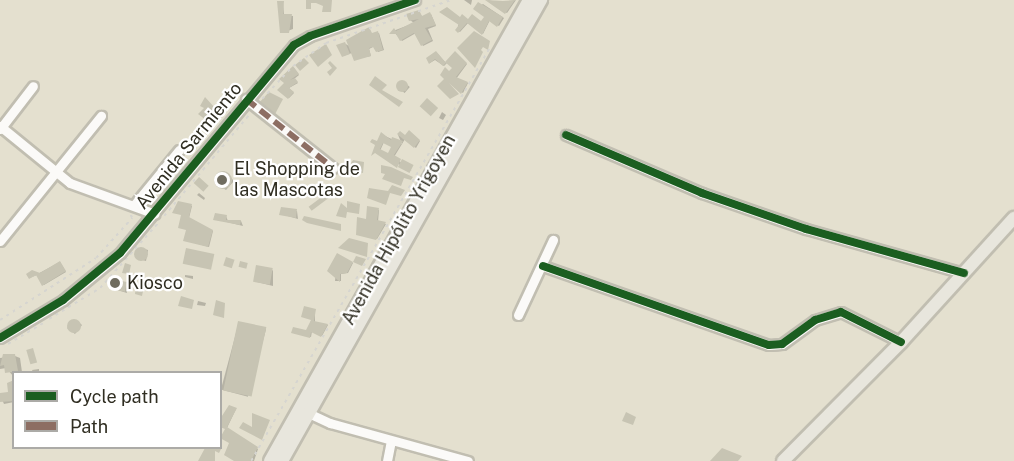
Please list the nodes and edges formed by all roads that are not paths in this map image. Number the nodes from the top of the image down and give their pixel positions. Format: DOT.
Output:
graph roads {
  1 [pos="415,0"];
  2 [pos="529,0"];
  3 [pos="541,0"];
  4 [pos="33,86"];
  5 [pos="246,99"];
  6 [pos="101,116"];
  7 [pos="0,128"];
  8 [pos="566,135"];
  9 [pos="179,150"];
  10 [pos="333,168"];
  11 [pos="56,172"];
  12 [pos="131,206"];
  13 [pos="155,214"];
  14 [pos="1014,218"];
  15 [pos="408,225"];
  16 [pos="554,240"];
  17 [pos="0,242"];
  18 [pos="543,266"];
  19 [pos="964,273"];
  20 [pos="518,315"];
  21 [pos="0,338"];
  22 [pos="901,342"];
  23 [pos="303,410"];
  24 [pos="391,441"];
  25 [pos="270,461"];
  26 [pos="282,461"];
  27 [pos="387,461"];
  28 [pos="468,461"];
  29 [pos="783,461"];
  1 -- 5 [label="street, Avenida Sarmiento"];
  2 -- 15 [label="main road, Avenida Hipólito Yrigoyen"];
  3 -- 15 [label="main road, Avenida Hipólito Yrigoyen"];
  4 -- 7 [label="street"];
  5 -- 10 [label="street"];
  5 -- 13 [label="street, Avenida Sarmiento"];
  6 -- 11 [label="street"];
  7 -- 11 [label="street"];
  8 -- 19 [label="street"];
  9 -- 12 [label="street"];
  11 -- 12 [label="street"];
  11 -- 17 [label="street"];
  12 -- 13 [label="street"];
  13 -- 21 [label="street, Avenida Sarmiento"];
  14 -- 19 [label="main road"];
  15 -- 23 [label="main road, Avenida Hipólito Yrigoyen"];
  16 -- 18 [label="street"];
  18 -- 20 [label="street"];
  18 -- 22 [label="street"];
  19 -- 22 [label="main road"];
  22 -- 29 [label="main road"];
  23 -- 24 [label="street"];
  23 -- 25 [label="main road, Avenida Hipólito Yrigoyen"];
  23 -- 26 [label="main road, Avenida Hipólito Yrigoyen"];
  24 -- 27 [label="street"];
  24 -- 28 [label="street"];
}
